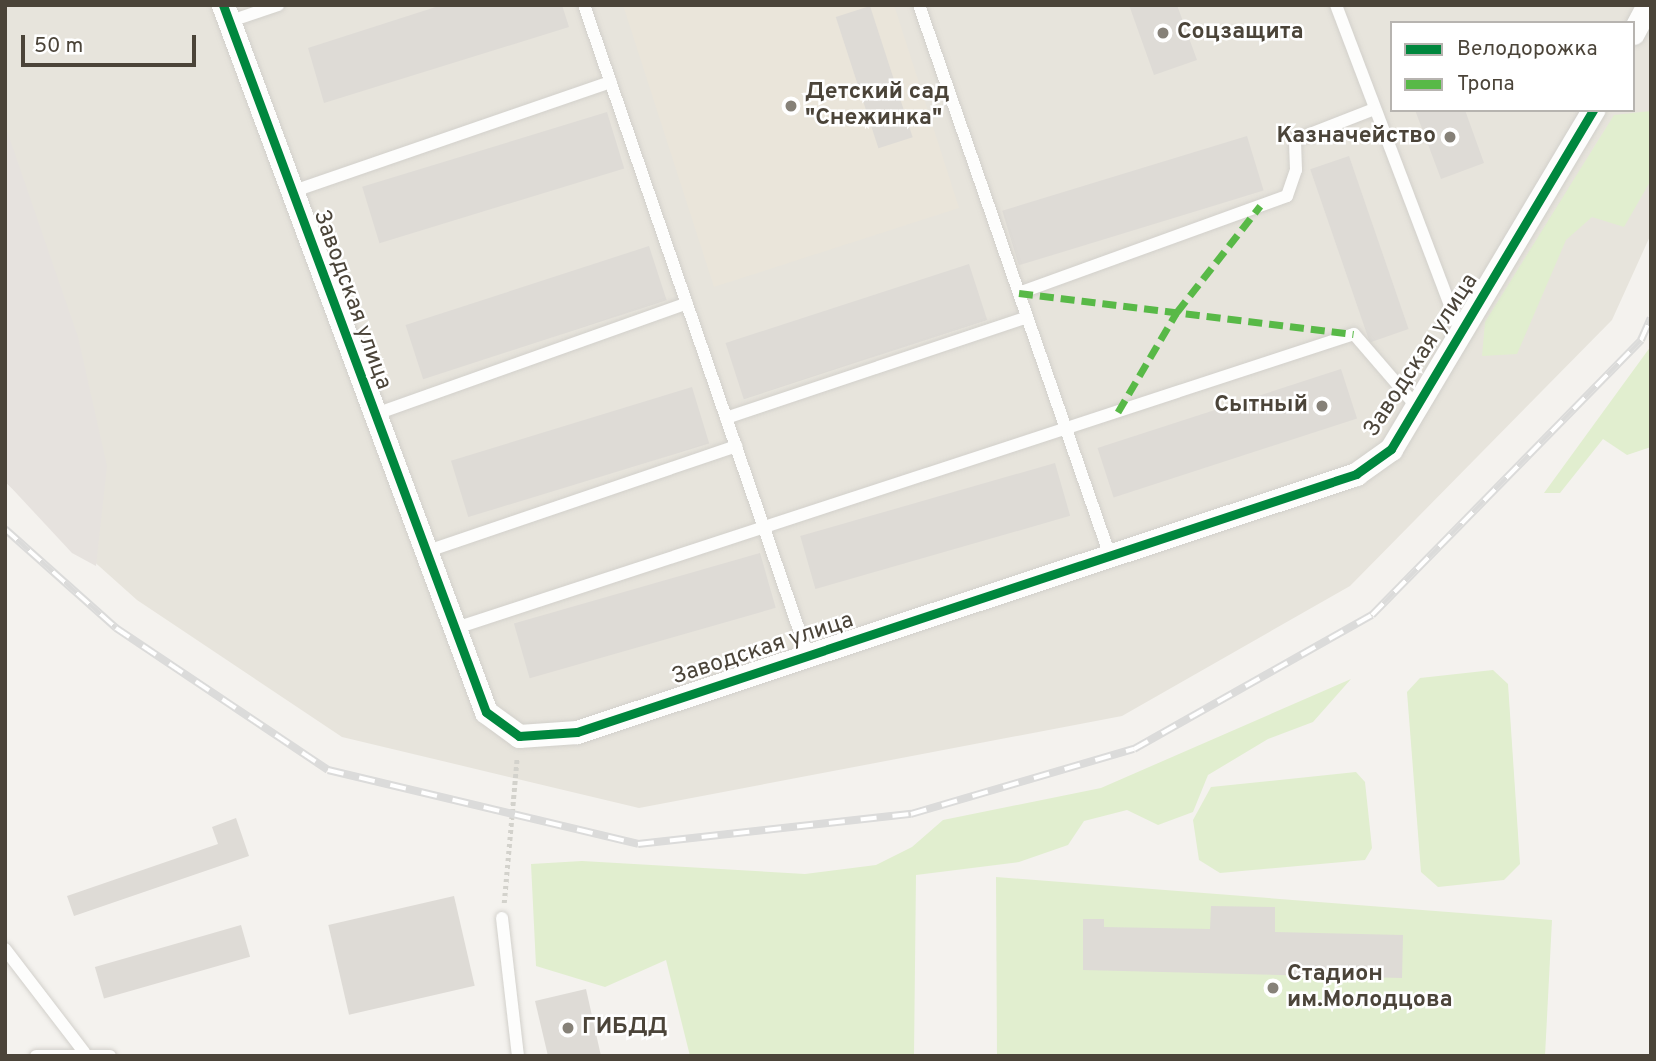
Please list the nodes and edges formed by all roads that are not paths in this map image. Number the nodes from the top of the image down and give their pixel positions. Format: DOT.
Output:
graph roads {
  1 [pos="278,5"];
  2 [pos="584,5"];
  3 [pos="919,5"];
  4 [pos="1336,5"];
  5 [pos="1648,5"];
  6 [pos="225,13"];
  7 [pos="1635,29"];
  8 [pos="611,82"];
  9 [pos="1374,108"];
  10 [pos="1592,112"];
  11 [pos="291,192"];
  12 [pos="1019,293"];
  13 [pos="687,303"];
  14 [pos="1027,317"];
  15 [pos="1461,337"];
  16 [pos="1417,407"];
  17 [pos="373,415"];
  18 [pos="726,418"];
  19 [pos="1066,428"];
  20 [pos="736,446"];
  21 [pos="764,527"];
  22 [pos="425,552"];
  23 [pos="1110,556"];
  24 [pos="453,629"];
  25 [pos="807,656"];
  26 [pos="502,918"];
  27 [pos="5,949"];
  28 [pos="84,1052"];
  29 [pos="36,1056"];
  30 [pos="110,1056"];
  31 [pos="519,1056"];
  1 -- 6 [label="lane"];
  2 -- 8 [label="lane"];
  3 -- 12 [label="lane"];
  4 -- 9 [label="lane"];
  5 -- 7 [label="street"];
  6 -- 11 [label="street, Заводская улица"];
  8 -- 11 [label="lane"];
  8 -- 13 [label="lane"];
  9 -- 12 [label="lane"];
  9 -- 15 [label="lane"];
  10 -- 15 [label="street, Заводская улица"];
  11 -- 17 [label="street, Заводская улица"];
  12 -- 14 [label="lane"];
  13 -- 17 [label="lane"];
  13 -- 18 [label="lane"];
  14 -- 18 [label="lane"];
  14 -- 19 [label="lane"];
  15 -- 16 [label="street, Заводская улица"];
  16 -- 19 [label="lane"];
  16 -- 23 [label="street, Заводская улица"];
  17 -- 22 [label="street, Заводская улица"];
  18 -- 20 [label="lane"];
  19 -- 21 [label="lane"];
  19 -- 23 [label="lane"];
  20 -- 21 [label="lane"];
  20 -- 22 [label="lane"];
  21 -- 24 [label="lane"];
  21 -- 25 [label="lane"];
  22 -- 24 [label="street, Заводская улица"];
  23 -- 25 [label="street, Заводская улица"];
  24 -- 25 [label="street, Заводская улица"];
  26 -- 31 [label="lane"];
  27 -- 28 [label="lane"];
  28 -- 29 [label="lane"];
  28 -- 30 [label="lane"];
}
